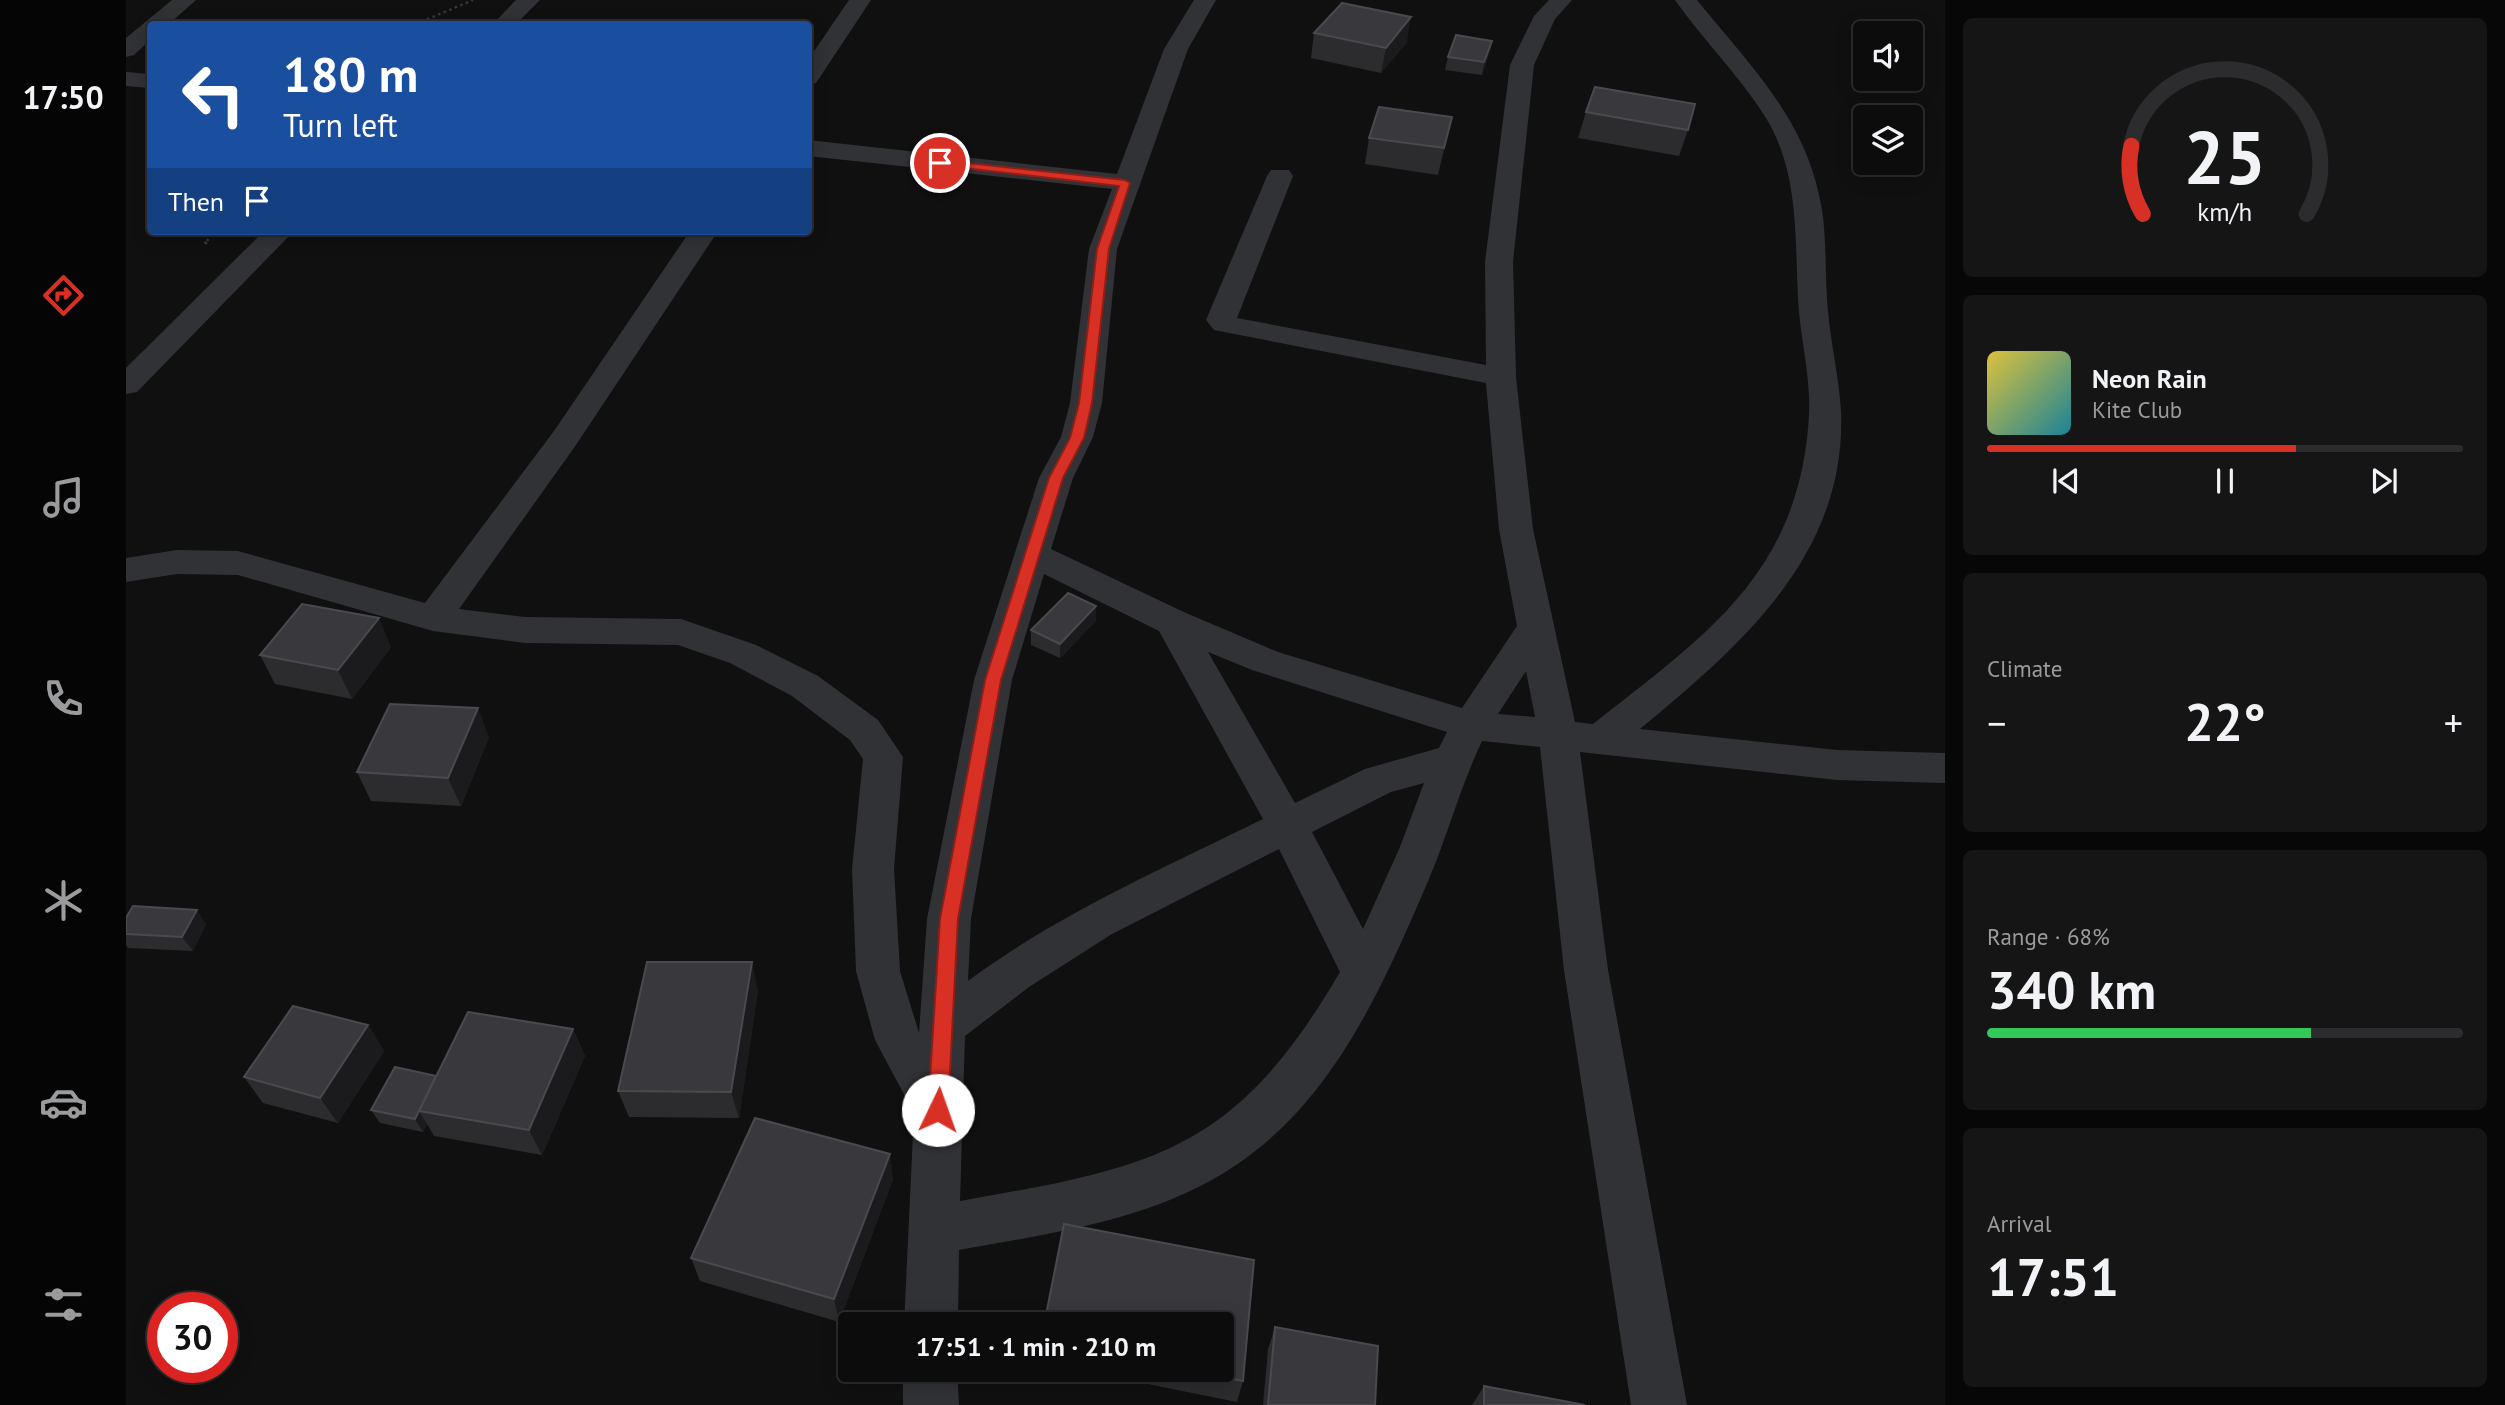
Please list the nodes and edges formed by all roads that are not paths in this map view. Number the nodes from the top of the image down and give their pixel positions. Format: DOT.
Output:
graph roads {
  1 [pos="185,0"];
  2 [pos="529,0"];
  3 [pos="860,0"];
  4 [pos="1205,0"];
  5 [pos="1561,0"];
  6 [pos="1686,0"];
  7 [pos="160,21"];
  8 [pos="507,21"];
  9 [pos="147,32"];
  10 [pos="126,50"];
  11 [pos="812,72"];
  12 [pos="126,79"];
  13 [pos="147,81"];
  14 [pos="812,148"];
  15 [pos="1280,176"];
  16 [pos="1125,183"];
  17 [pos="277,235"];
  18 [pos="701,235"];
  19 [pos="1501,377"];
  20 [pos="126,385"];
  21 [pos="1033,555"];
  22 [pos="126,570"];
  23 [pos="433,618"];
  24 [pos="1174,622"];
  25 [pos="1537,626"];
  26 [pos="1558,736"];
  27 [pos="1601,739"];
  28 [pos="1462,742"];
  29 [pos="1945,768"];
  30 [pos="1288,828"];
  31 [pos="1362,971"];
  32 [pos="942,1027"];
  33 [pos="938,1110"];
  34 [pos="934,1230"];
  35 [pos="931,1312"];
  36 [pos="930,1382"];
  37 [pos="931,1405"];
  38 [pos="1660,1405"];
  1 -- 7 [label="street"];
  2 -- 8 [label="street"];
  3 -- 11 [label="street"];
  4 -- 16 [label="street"];
  5 -- 19 [label="street"];
  6 -- 27 [label="street"];
  9 -- 10 [label="street"];
  12 -- 13 [label="street"];
  14 -- 16 [label="street"];
  15 -- 19 [label="street"];
  16 -- 21 [label="street"];
  17 -- 20 [label="street"];
  18 -- 23 [label="street"];
  19 -- 25 [label="street"];
  21 -- 24 [label="street"];
  21 -- 32 [label="street"];
  22 -- 23 [label="street"];
  23 -- 33 [label="street"];
  24 -- 28 [label="street"];
  24 -- 30 [label="street"];
  25 -- 26 [label="street"];
  25 -- 28 [label="street"];
  26 -- 27 [label="street"];
  26 -- 28 [label="street"];
  26 -- 38 [label="street"];
  27 -- 29 [label="street"];
  28 -- 30 [label="street"];
  28 -- 31 [label="street"];
  30 -- 31 [label="street"];
  30 -- 32 [label="street"];
  31 -- 34 [label="street"];
  32 -- 33 [label="street"];
  33 -- 34 [label="street"];
  34 -- 35 [label="street"];
  36 -- 37 [label="street"];
}
